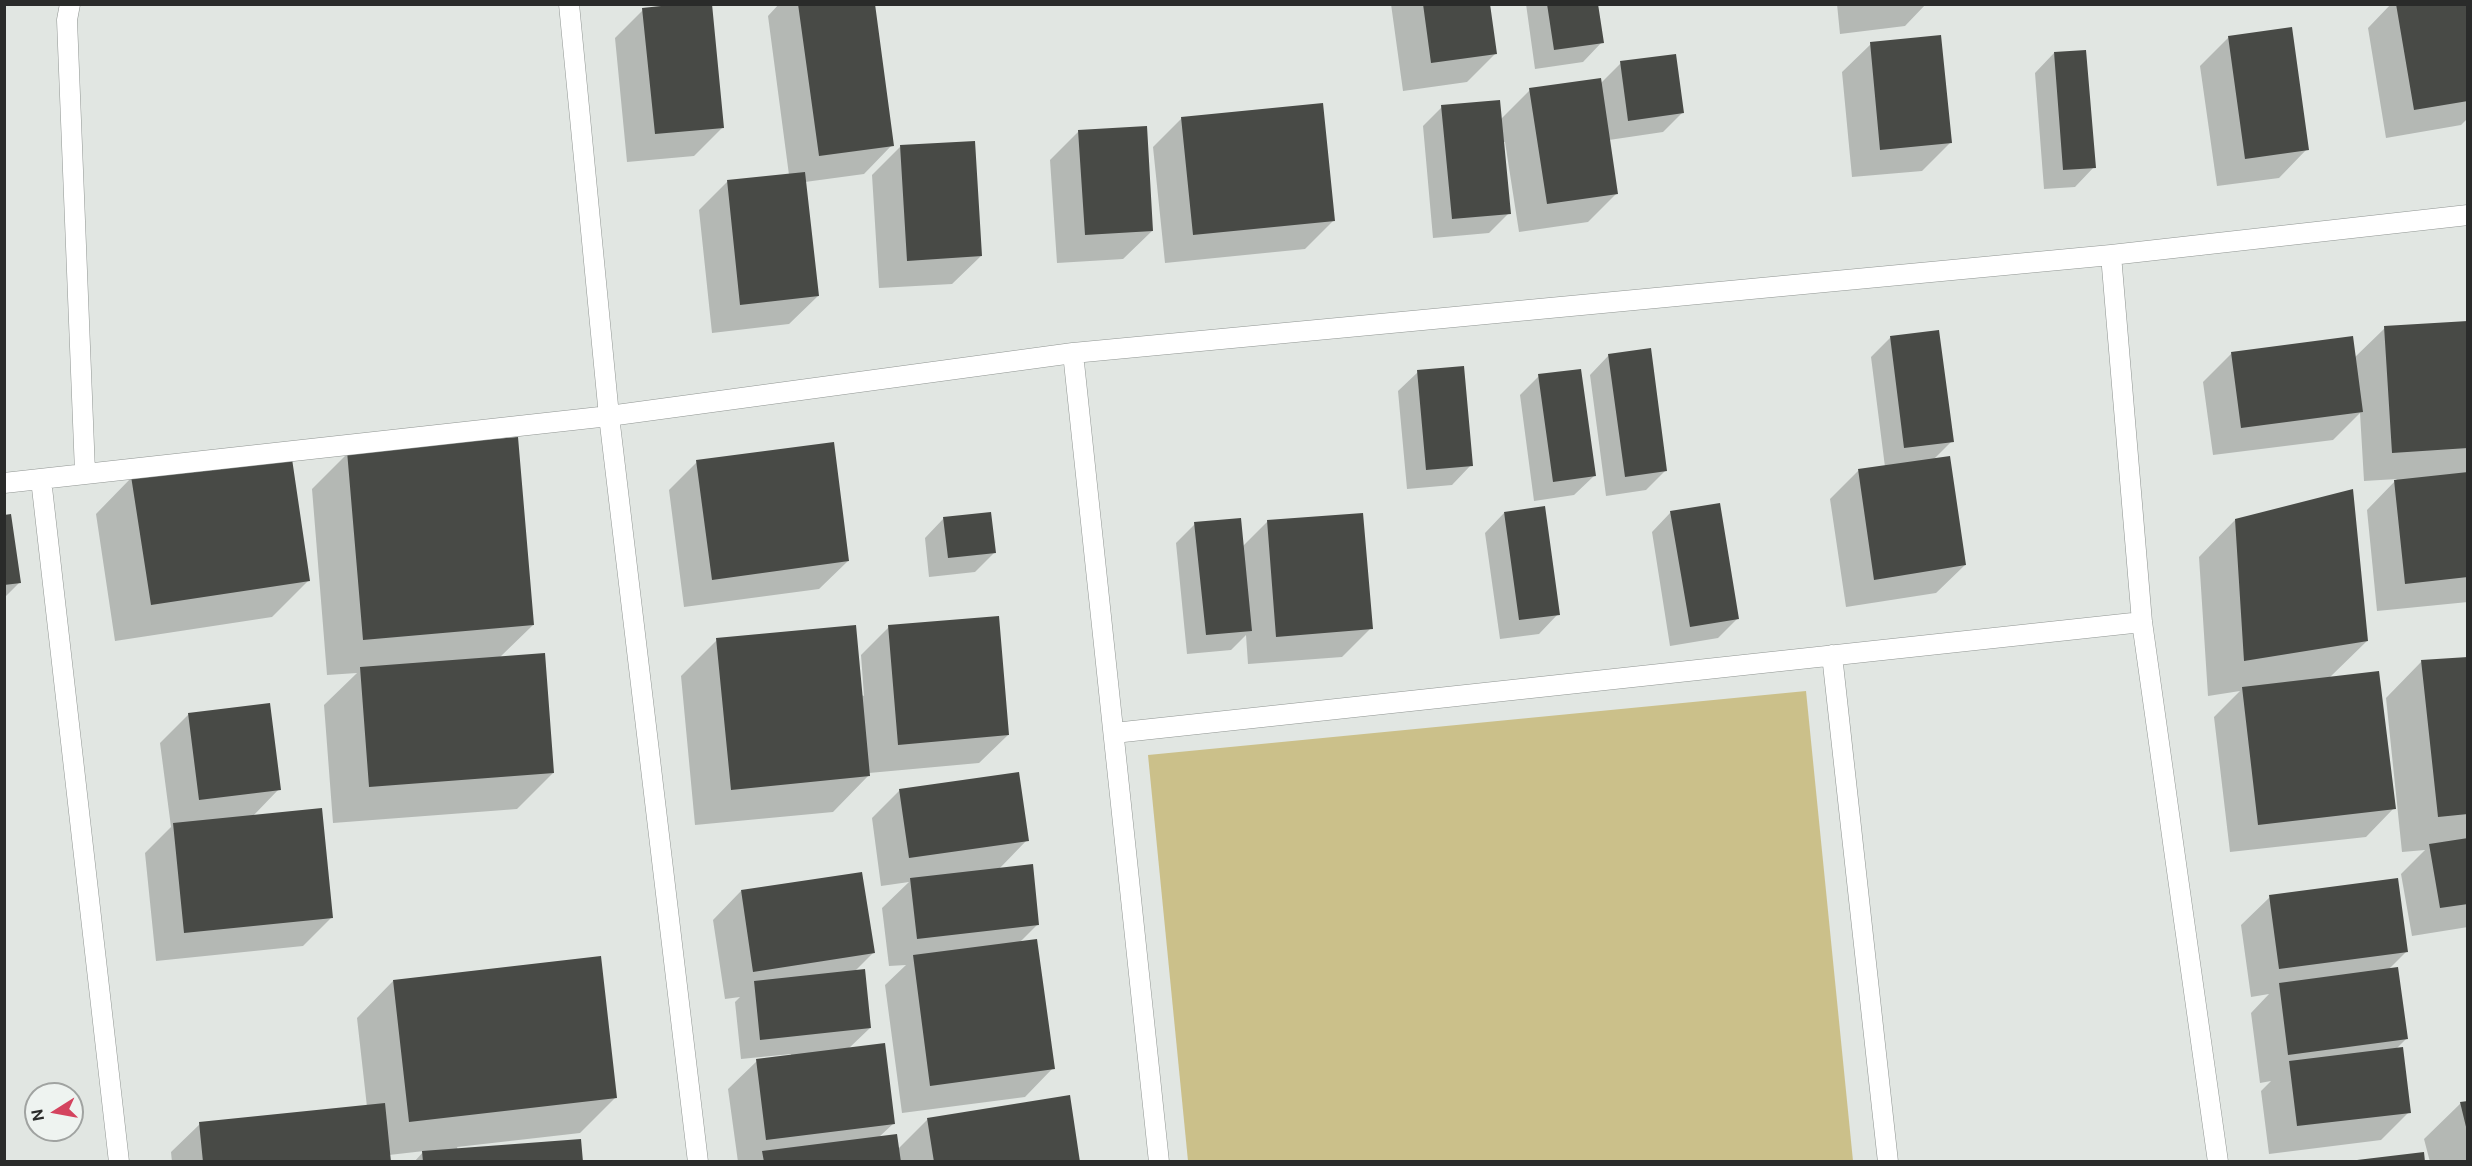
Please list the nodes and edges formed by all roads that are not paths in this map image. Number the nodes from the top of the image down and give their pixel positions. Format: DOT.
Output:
graph roads {
  1 [pos="70,4"];
  2 [pos="569,4"];
  3 [pos="2468,215"];
  4 [pos="2111,255"];
  5 [pos="1074,353"];
  6 [pos="609,416"];
  7 [pos="85,472"];
  8 [pos="41,480"];
  9 [pos="4,483"];
  10 [pos="2142,622"];
  11 [pos="1832,655"];
  12 [pos="1114,733"];
  13 [pos="118,1161"];
  14 [pos="698,1161"];
  15 [pos="1159,1161"];
  16 [pos="1888,1161"];
  17 [pos="2218,1161"];
  1 -- 7 [label="lane"];
  2 -- 6 [label="lane"];
  3 -- 4 [label="lane"];
  4 -- 5 [label="lane"];
  4 -- 10 [label="lane"];
  5 -- 6 [label="lane"];
  5 -- 12 [label="lane"];
  6 -- 7 [label="lane"];
  6 -- 14 [label="lane"];
  7 -- 8 [label="lane"];
  8 -- 9 [label="lane"];
  8 -- 13 [label="lane"];
  10 -- 11 [label="lane"];
  10 -- 17 [label="lane"];
  11 -- 12 [label="lane"];
  11 -- 16 [label="lane"];
  12 -- 15 [label="lane"];
}
